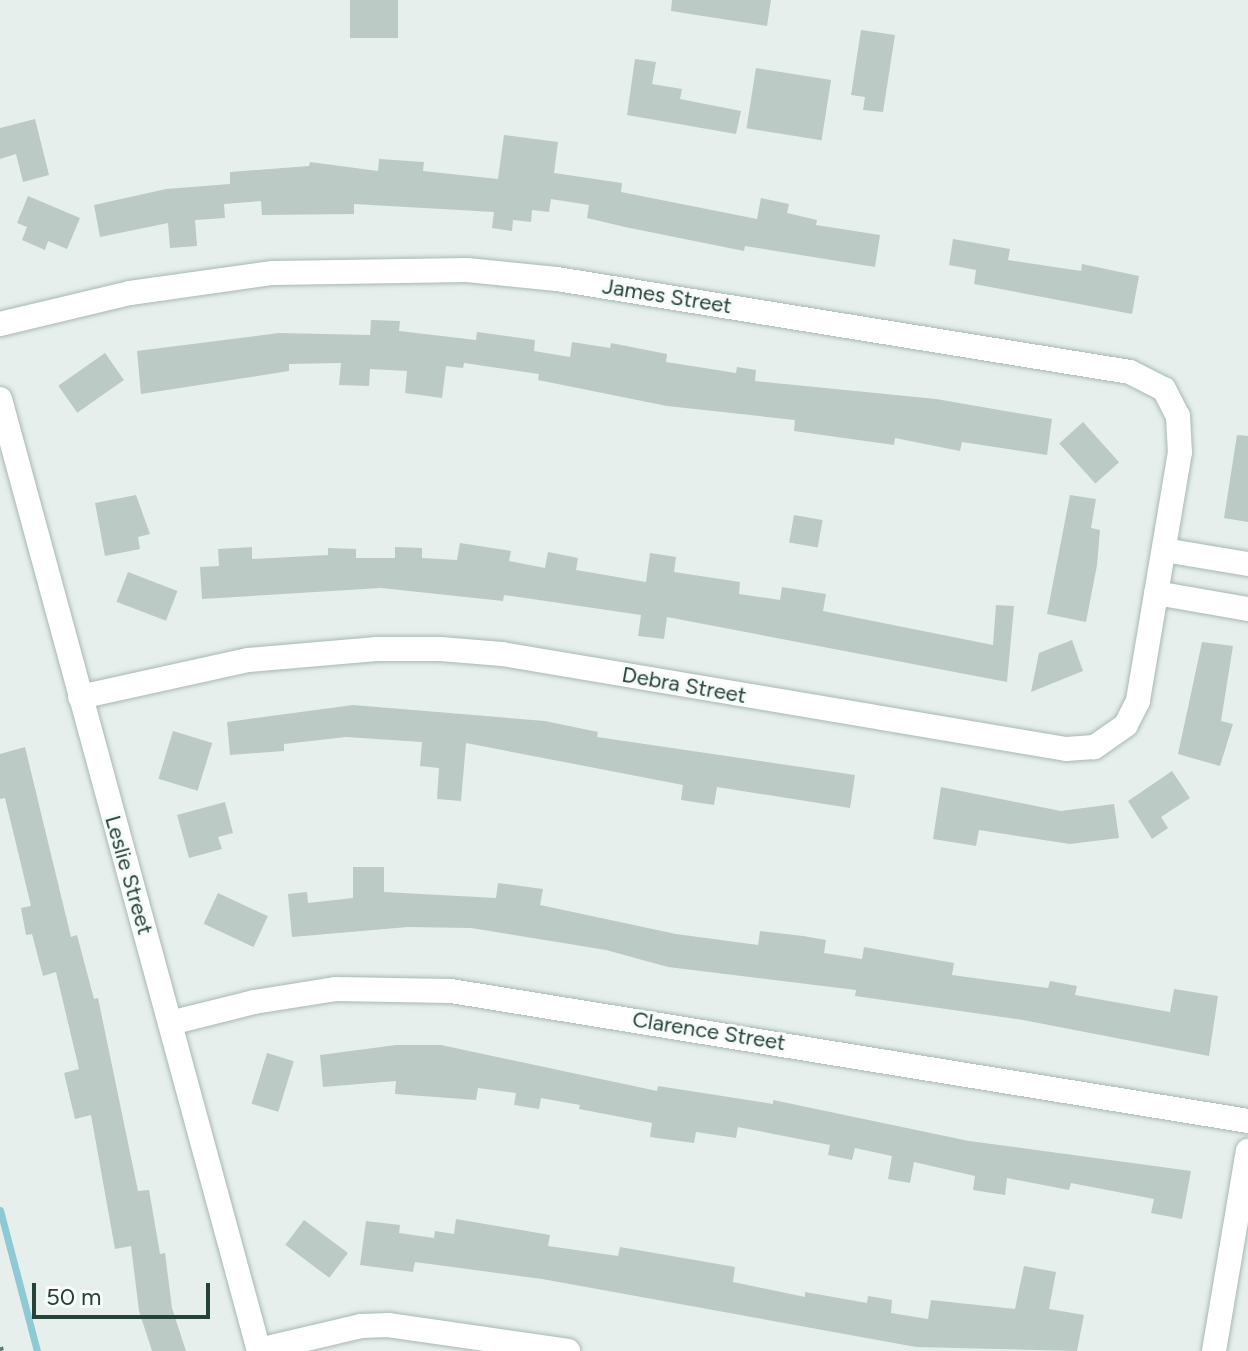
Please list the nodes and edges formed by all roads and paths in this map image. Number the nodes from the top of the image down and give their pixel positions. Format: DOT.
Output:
graph roads {
  1 [pos="0,324"];
  2 [pos="0,399"];
  3 [pos="1248,564"];
  4 [pos="1160,572"];
  5 [pos="1248,609"];
  6 [pos="80,697"];
  7 [pos="170,1023"];
  8 [pos="1248,1121"];
  9 [pos="1248,1151"];
  10 [pos="259,1350"];
  11 [pos="568,1351"];
  12 [pos="1214,1351"];
  1 -- 4 [label="street, James Street"];
  2 -- 6 [label="street, Leslie Street"];
  3 -- 4 [label="street"];
  4 -- 5 [label="street"];
  4 -- 6 [label="street, Debra Street"];
  6 -- 7 [label="street, Leslie Street"];
  7 -- 8 [label="street, Clarence Street"];
  7 -- 10 [label="street, Leslie Street"];
  9 -- 12 [label="street"];
  10 -- 11 [label="street"];
}
